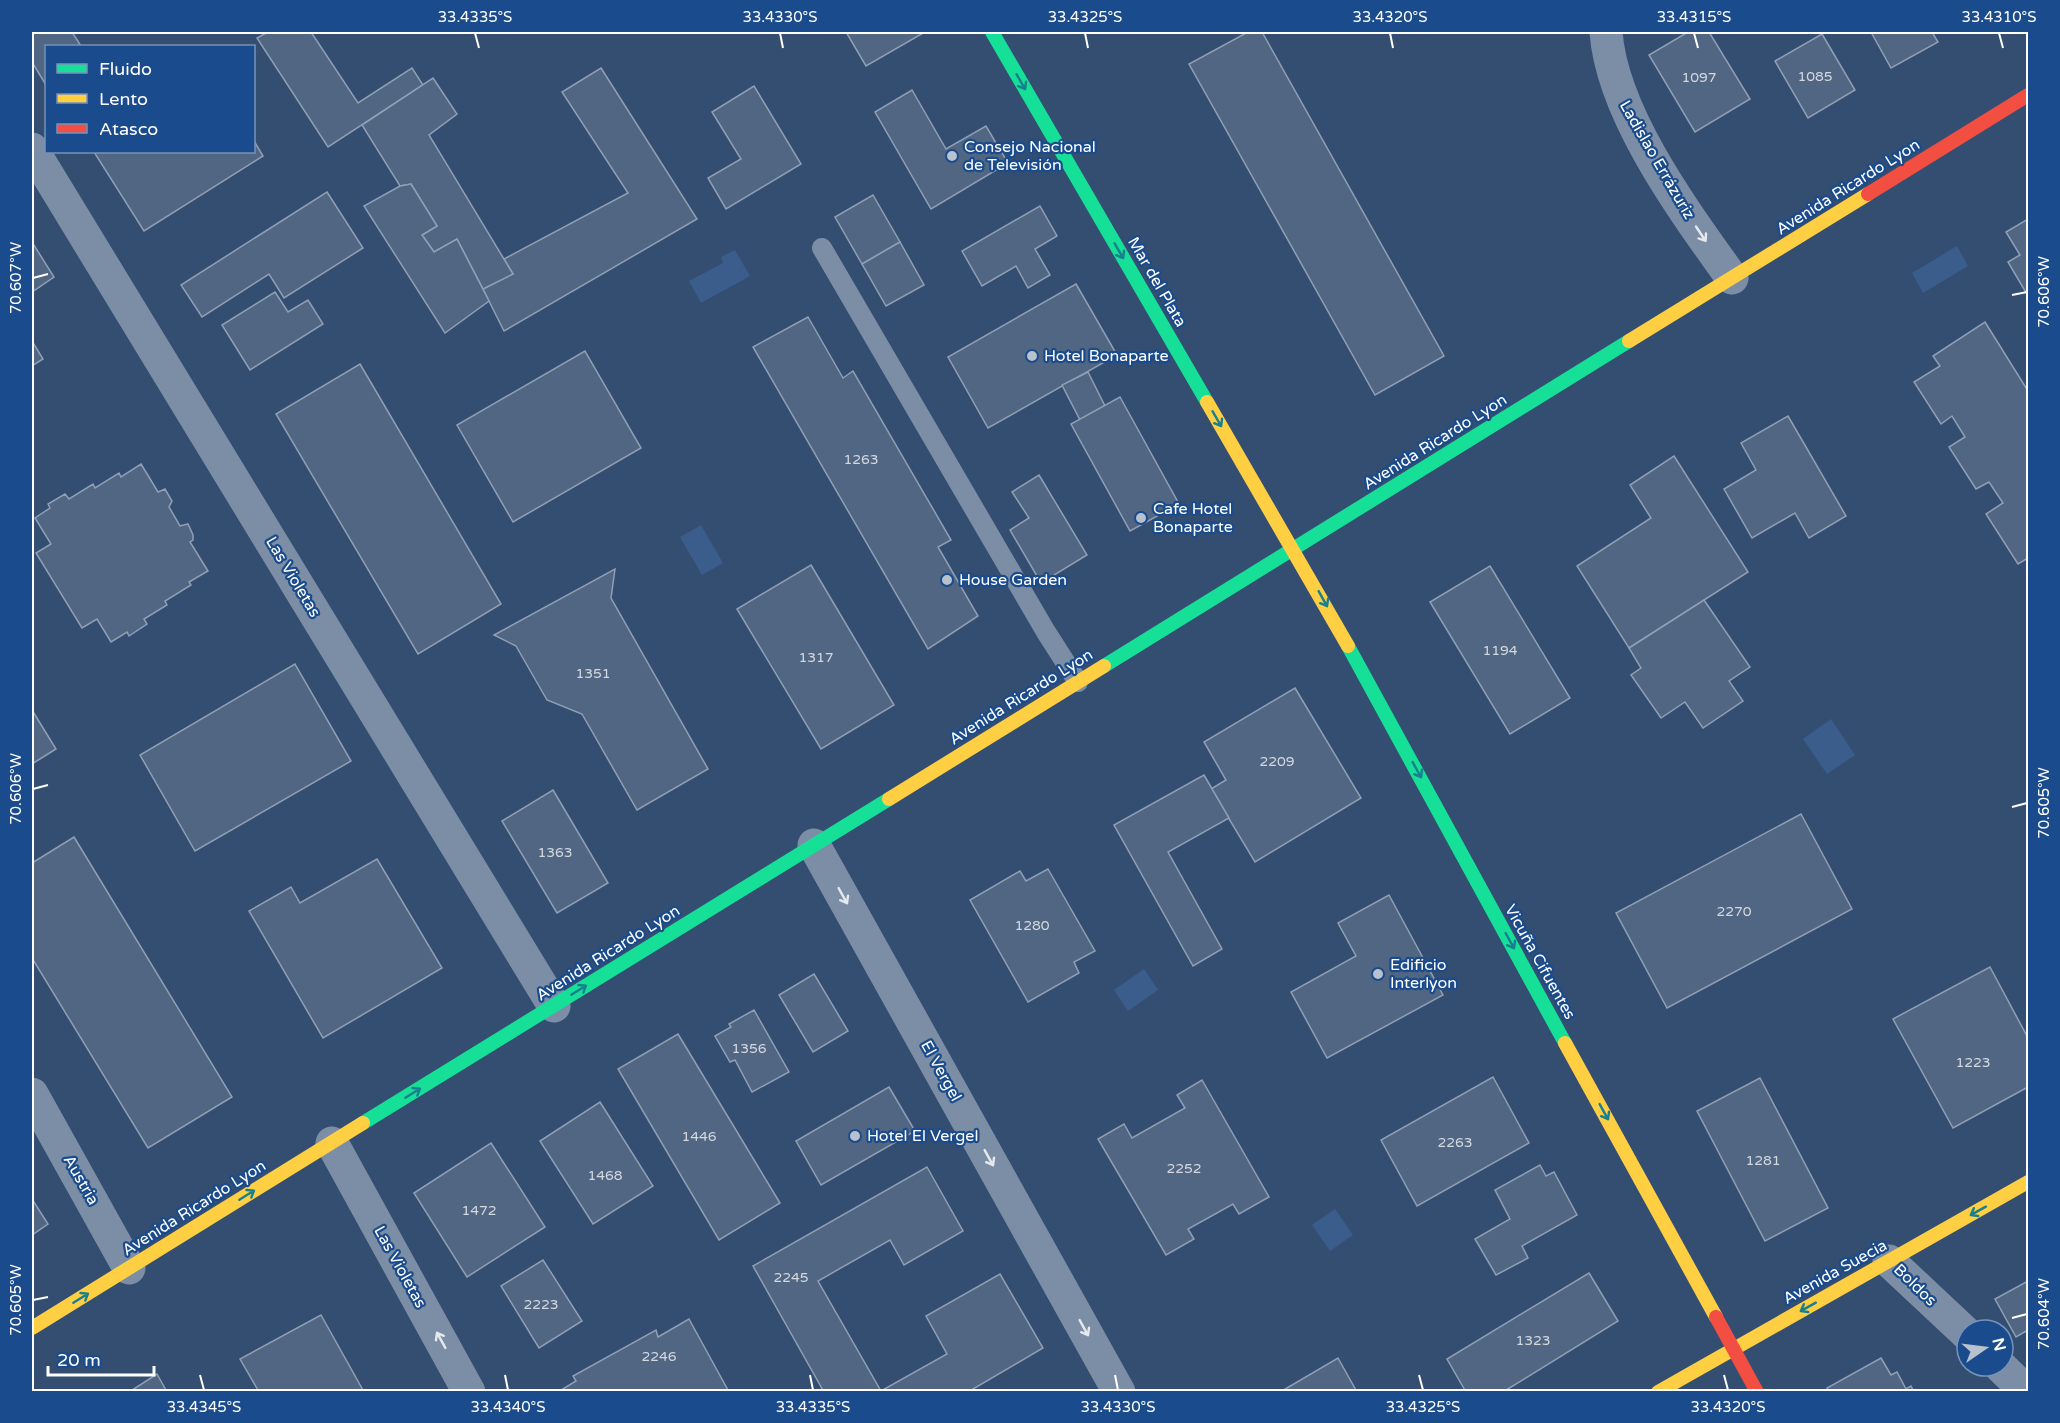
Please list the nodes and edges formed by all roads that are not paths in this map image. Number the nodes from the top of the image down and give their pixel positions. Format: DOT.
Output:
graph roads {
  1 [pos="992,32"];
  2 [pos="1606,32"];
  3 [pos="2028,95"];
  4 [pos="32,149"];
  5 [pos="822,248"];
  6 [pos="1732,278"];
  7 [pos="1293,549"];
  8 [pos="1078,682"];
  9 [pos="814,845"];
  10 [pos="554,1006"];
  11 [pos="32,1094"];
  12 [pos="332,1143"];
  13 [pos="2028,1182"];
  14 [pos="1890,1261"];
  15 [pos="129,1268"];
  16 [pos="1955,1323"];
  17 [pos="32,1328"];
  18 [pos="1733,1349"];
  19 [pos="2012,1378"];
  20 [pos="470,1392"];
  21 [pos="1119,1392"];
  22 [pos="1658,1392"];
  23 [pos="1757,1392"];
  24 [pos="2027,1392"];
  1 -- 7 [label="street, Mar del Plata, one-way"];
  2 -- 6 [label="street, Ladislao Errázuriz, one-way"];
  3 -- 6 [label="street, Avenida Ricardo Lyon"];
  4 -- 10 [label="street, Las Violetas"];
  5 -- 8 [label="lane"];
  6 -- 7 [label="street, Avenida Ricardo Lyon"];
  7 -- 8 [label="street, Avenida Ricardo Lyon"];
  7 -- 18 [label="street, Vicuña Cifuentes, one-way"];
  8 -- 9 [label="street, Avenida Ricardo Lyon"];
  10 -- 9 [label="street, Avenida Ricardo Lyon, one-way"];
  9 -- 21 [label="street, El Vergel, one-way"];
  12 -- 10 [label="street, Avenida Ricardo Lyon, one-way"];
  11 -- 15 [label="street, Austria"];
  15 -- 12 [label="street, Avenida Ricardo Lyon, one-way"];
  20 -- 12 [label="street, Las Violetas, one-way"];
  13 -- 14 [label="street, Avenida Suecia, one-way"];
  14 -- 16 [label="street, Boldos"];
  14 -- 18 [label="street, Avenida Suecia, one-way"];
  17 -- 15 [label="street, Avenida Ricardo Lyon, one-way"];
  18 -- 22 [label="street, Avenida Suecia"];
  18 -- 23 [label="street, Vicuña Cifuentes"];
  19 -- 24 [label="street"];
}
